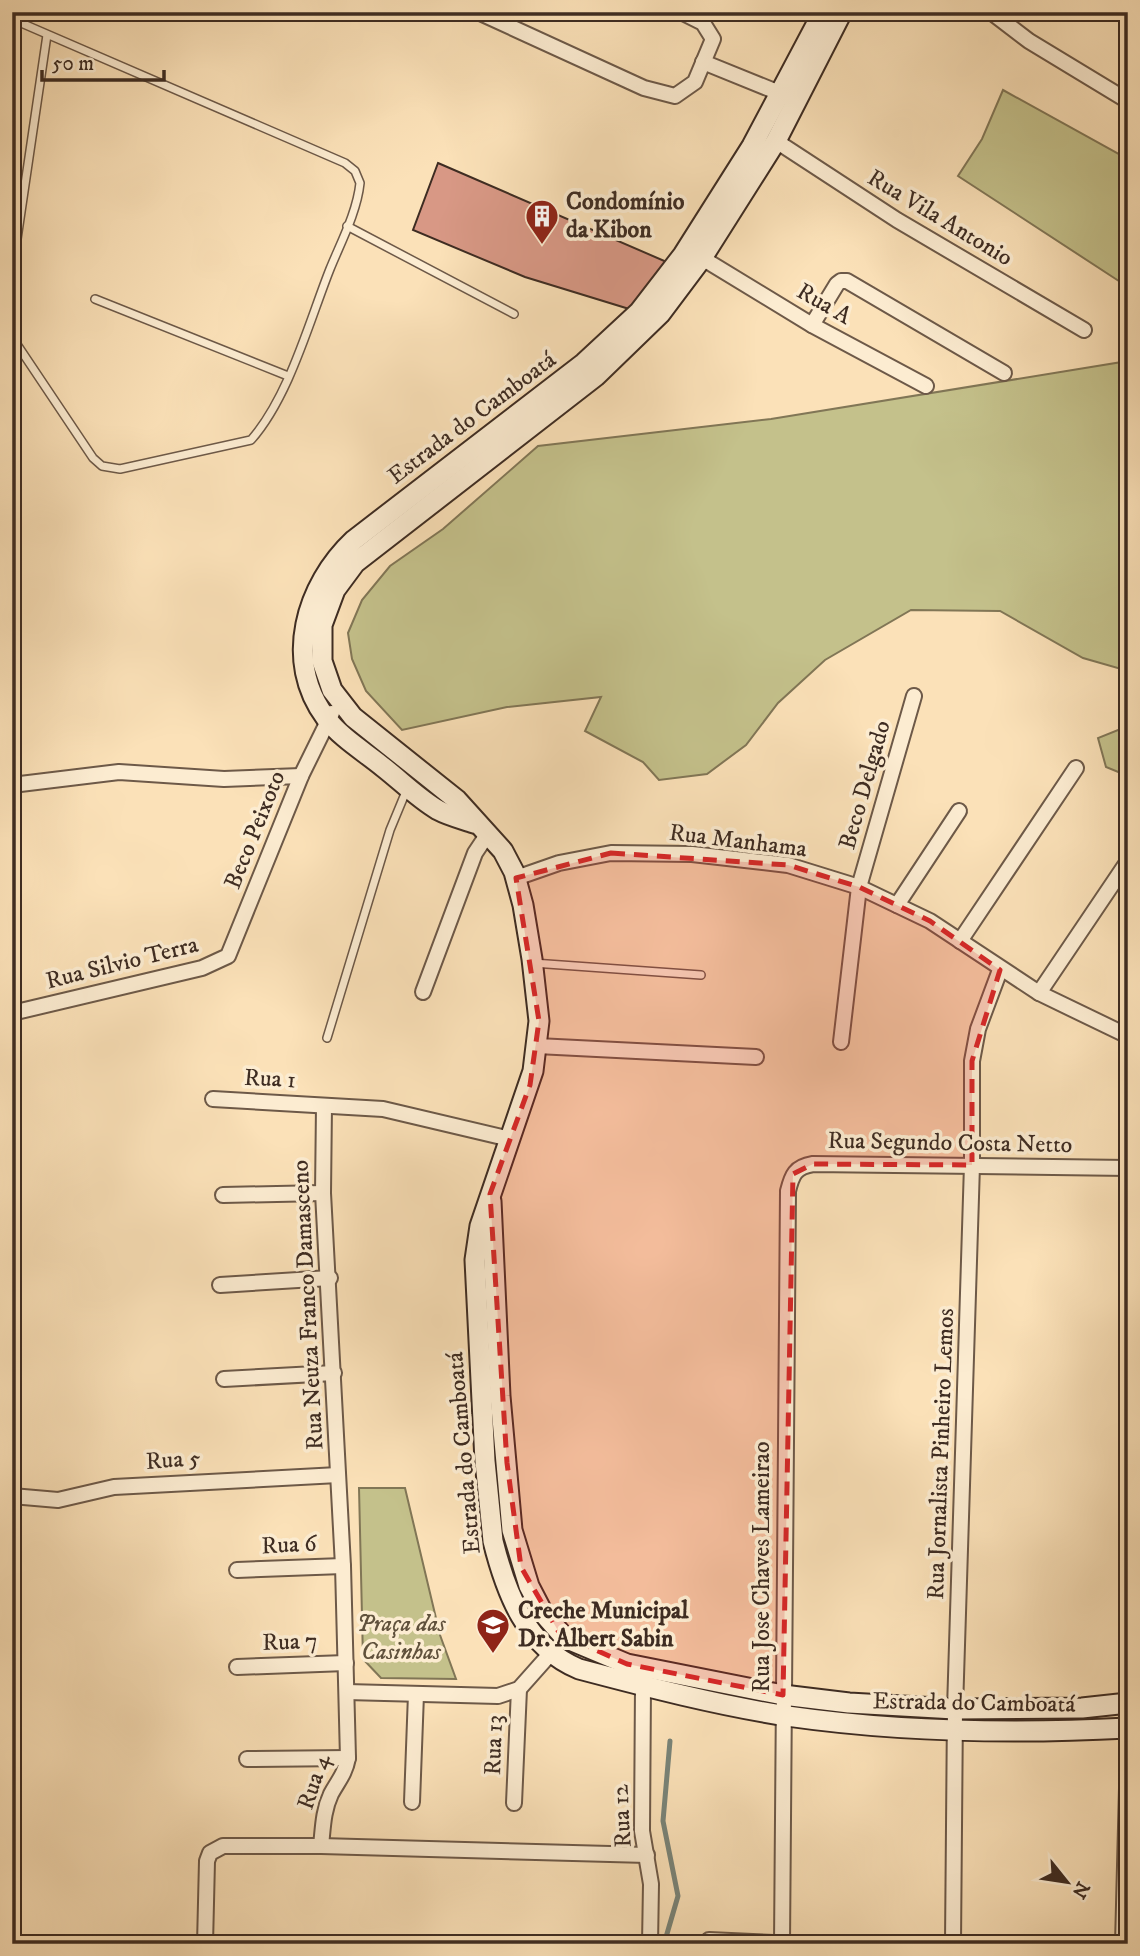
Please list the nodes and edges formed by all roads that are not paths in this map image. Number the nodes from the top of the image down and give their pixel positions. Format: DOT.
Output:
graph roads {
  1 [pos="478,12"];
  2 [pos="681,12"];
  3 [pos="823,12"];
  4 [pos="842,12"];
  5 [pos="991,12"];
  6 [pos="12,19"];
  7 [pos="47,36"];
  8 [pos="703,62"];
  9 [pos="790,97"];
  10 [pos="1128,101"];
  11 [pos="776,141"];
  12 [pos="347,226"];
  13 [pos="702,258"];
  14 [pos="12,273"];
  15 [pos="95,299"];
  16 [pos="514,314"];
  17 [pos="812,325"];
  18 [pos="1084,330"];
  19 [pos="12,337"];
  20 [pos="1004,373"];
  21 [pos="288,376"];
  22 [pos="926,386"];
  23 [pos="490,445"];
  24 [pos="914,696"];
  25 [pos="340,703"];
  26 [pos="323,728"];
  27 [pos="1076,768"];
  28 [pos="301,776"];
  29 [pos="12,785"];
  30 [pos="408,787"];
  31 [pos="959,811"];
  32 [pos="480,829"];
  33 [pos="1128,861"];
  34 [pos="516,878"];
  35 [pos="859,887"];
  36 [pos="897,905"];
  37 [pos="960,941"];
  38 [pos="235,944"];
  39 [pos="533,963"];
  40 [pos="1000,970"];
  41 [pos="701,975"];
  42 [pos="423,992"];
  43 [pos="1039,993"];
  44 [pos="12,1013"];
  45 [pos="1128,1036"];
  46 [pos="327,1038"];
  47 [pos="841,1042"];
  48 [pos="537,1046"];
  49 [pos="756,1057"];
  50 [pos="213,1099"];
  51 [pos="324,1106"];
  52 [pos="510,1139"];
  53 [pos="972,1165"];
  54 [pos="1128,1168"];
  55 [pos="788,1191"];
  56 [pos="323,1192"];
  57 [pos="490,1194"];
  58 [pos="223,1195"];
  59 [pos="330,1278"];
  60 [pos="220,1284"];
  61 [pos="334,1373"];
  62 [pos="224,1379"];
  63 [pos="507,1463"];
  64 [pos="486,1465"];
  65 [pos="338,1475"];
  66 [pos="12,1496"];
  67 [pos="344,1566"];
  68 [pos="237,1570"];
  69 [pos="551,1653"];
  70 [pos="346,1662"];
  71 [pos="1128,1664"];
  72 [pos="237,1667"];
  73 [pos="643,1686"];
  74 [pos="519,1689"];
  75 [pos="347,1692"];
  76 [pos="416,1694"];
  77 [pos="783,1695"];
  78 [pos="1127,1708"];
  79 [pos="956,1709"];
  80 [pos="784,1715"];
  81 [pos="1128,1728"];
  82 [pos="956,1730"];
  83 [pos="1128,1749"];
  84 [pos="348,1758"];
  85 [pos="247,1759"];
  86 [pos="412,1802"];
  87 [pos="514,1803"];
  88 [pos="321,1846"];
  89 [pos="647,1855"];
  90 [pos="709,1940"];
  91 [pos="782,1943"];
  92 [pos="205,1944"];
  93 [pos="650,1944"];
  94 [pos="796,1944"];
  95 [pos="953,1944"];
  96 [pos="1122,1944"];
  1 -- 8 [label="street"];
  2 -- 8 [label="street"];
  3 -- 9 [label="main road, Estrada do Camboatá"];
  4 -- 9 [label="main road, Estrada do Camboatá"];
  5 -- 10 [label="street"];
  6 -- 7 [label="lane"];
  7 -- 12 [label="lane"];
  7 -- 14 [label="lane"];
  8 -- 9 [label="street"];
  9 -- 11 [label="main road, Estrada do Camboatá"];
  9 -- 23 [label="main road, Estrada do Camboatá"];
  11 -- 13 [label="main road, Estrada do Camboatá"];
  11 -- 18 [label="street, Rua Vila Antonio"];
  12 -- 16 [label="lane"];
  12 -- 21 [label="lane"];
  13 -- 17 [label="street, Rua A"];
  13 -- 23 [label="main road, Estrada do Camboatá"];
  15 -- 21 [label="lane"];
  17 -- 20 [label="street"];
  17 -- 22 [label="street, Rua A"];
  19 -- 21 [label="lane"];
  23 -- 25 [label="main road, Estrada do Camboatá"];
  23 -- 26 [label="main road, Estrada do Camboatá"];
  24 -- 35 [label="street, Beco Delgado"];
  25 -- 26 [label="street, Beco Peixoto"];
  25 -- 32 [label="main road, Estrada do Camboatá"];
  26 -- 28 [label="street, Beco Peixoto"];
  26 -- 30 [label="main road, Estrada do Camboatá"];
  27 -- 37 [label="street"];
  28 -- 29 [label="street"];
  28 -- 38 [label="street, Beco Peixoto"];
  30 -- 32 [label="main road, Estrada do Camboatá"];
  30 -- 46 [label="lane"];
  31 -- 36 [label="street"];
  32 -- 34 [label="main road, Estrada do Camboatá"];
  32 -- 42 [label="street"];
  33 -- 43 [label="street"];
  34 -- 35 [label="street, Rua Manhama"];
  34 -- 39 [label="main road, Estrada do Camboatá"];
  35 -- 36 [label="street, Rua Manhama"];
  35 -- 47 [label="street, Beco Delgado"];
  36 -- 37 [label="street, Rua Manhama"];
  37 -- 40 [label="street, Rua Manhama"];
  38 -- 44 [label="street, Rua Silvio Terra"];
  39 -- 41 [label="lane"];
  39 -- 48 [label="main road, Estrada do Camboatá"];
  40 -- 43 [label="street, Rua Manhama"];
  40 -- 53 [label="street, Rua Jornalista Pinheiro Lemos"];
  43 -- 45 [label="street, Rua Manhama"];
  48 -- 49 [label="street"];
  48 -- 52 [label="main road, Estrada do Camboatá"];
  50 -- 51 [label="street, Rua 1"];
  51 -- 52 [label="street"];
  51 -- 56 [label="street, Rua Neuza Franco Damasceno"];
  52 -- 57 [label="main road, Estrada do Camboatá"];
  53 -- 54 [label="street, Rua Segundo Costa Netto"];
  53 -- 55 [label="street, Rua Segundo Costa Netto"];
  53 -- 79 [label="street, Rua Jornalista Pinheiro Lemos"];
  55 -- 77 [label="street, Rua Jose Chaves Lameirao"];
  56 -- 58 [label="street"];
  56 -- 59 [label="street, Rua Neuza Franco Damasceno"];
  57 -- 63 [label="main road, Estrada do Camboatá"];
  57 -- 64 [label="main road, Estrada do Camboatá"];
  59 -- 60 [label="street"];
  59 -- 61 [label="street, Rua Neuza Franco Damasceno"];
  61 -- 62 [label="street"];
  61 -- 65 [label="street, Rua Neuza Franco Damasceno"];
  63 -- 64 [label="main road"];
  63 -- 77 [label="main road, Estrada do Camboatá"];
  64 -- 69 [label="main road, Estrada do Camboatá"];
  65 -- 66 [label="street, Rua 5"];
  65 -- 67 [label="street, Rua Neuza Franco Damasceno"];
  67 -- 68 [label="street, Rua 6"];
  67 -- 70 [label="street, Rua Neuza Franco Damasceno"];
  69 -- 73 [label="main road, Estrada do Camboatá"];
  69 -- 74 [label="street"];
  70 -- 72 [label="street, Rua 7"];
  70 -- 75 [label="street, Rua Neuza Franco Damasceno"];
  71 -- 78 [label="street"];
  73 -- 80 [label="main road, Estrada do Camboatá"];
  73 -- 89 [label="street, Rua 12"];
  74 -- 76 [label="street"];
  74 -- 87 [label="street, Rua 13"];
  75 -- 76 [label="street"];
  75 -- 84 [label="street, Rua 4"];
  76 -- 86 [label="street"];
  77 -- 79 [label="main road, Estrada do Camboatá"];
  77 -- 80 [label="street, Rua Jose Chaves Lameirao"];
  78 -- 79 [label="main road, Estrada do Camboatá"];
  79 -- 82 [label="street, Rua Jornalista Pinheiro Lemos"];
  80 -- 82 [label="main road, Estrada do Camboatá"];
  80 -- 91 [label="street, Rua Jose Chaves Lameirao"];
  81 -- 82 [label="main road, Estrada do Camboatá"];
  82 -- 95 [label="street, Rua Jornalista Pinheiro Lemos"];
  83 -- 96 [label="street"];
  84 -- 85 [label="street"];
  84 -- 88 [label="street, Rua 4"];
  88 -- 89 [label="street"];
  88 -- 92 [label="street"];
  89 -- 93 [label="street, Rua 12"];
  90 -- 91 [label="street"];
  91 -- 94 [label="street"];
}
